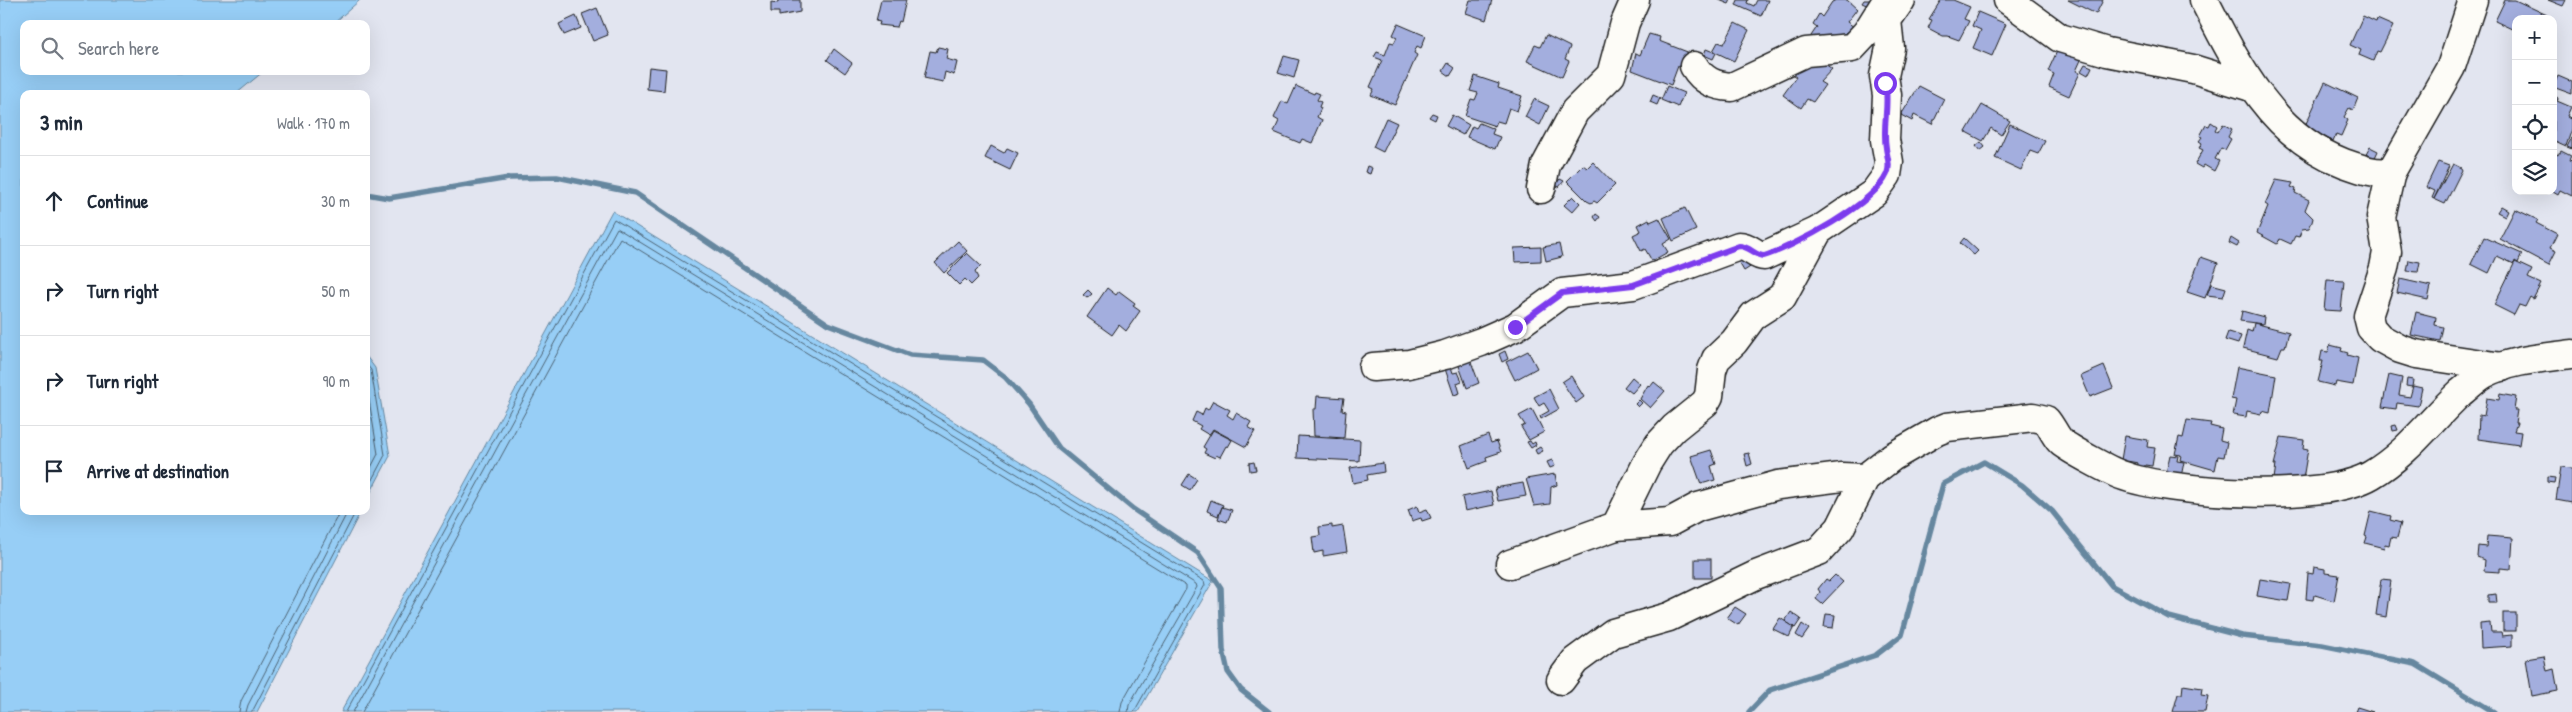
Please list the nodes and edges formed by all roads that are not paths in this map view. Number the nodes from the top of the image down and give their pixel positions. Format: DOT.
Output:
graph roads {
  1 [pos="1635,0"];
  2 [pos="2008,0"];
  3 [pos="2204,0"];
  4 [pos="2473,0"];
  5 [pos="1890,6"];
  6 [pos="1694,66"];
  7 [pos="2251,87"];
  8 [pos="2391,172"];
  9 [pos="1541,189"];
  10 [pos="1818,231"];
  11 [pos="2572,354"];
  12 [pos="1373,367"];
  13 [pos="2502,367"];
  14 [pos="1865,478"];
  15 [pos="1616,526"];
  16 [pos="1510,564"];
  17 [pos="1561,680"];
  1 -- 9 [label="street"];
  2 -- 7 [label="street"];
  3 -- 7 [label="street"];
  4 -- 8 [label="street"];
  5 -- 6 [label="street"];
  5 -- 10 [label="street"];
  7 -- 8 [label="street"];
  8 -- 13 [label="street"];
  10 -- 12 [label="street"];
  10 -- 15 [label="street"];
  11 -- 13 [label="street"];
  13 -- 14 [label="street"];
  14 -- 15 [label="street"];
  14 -- 17 [label="street"];
  15 -- 16 [label="street"];
}
